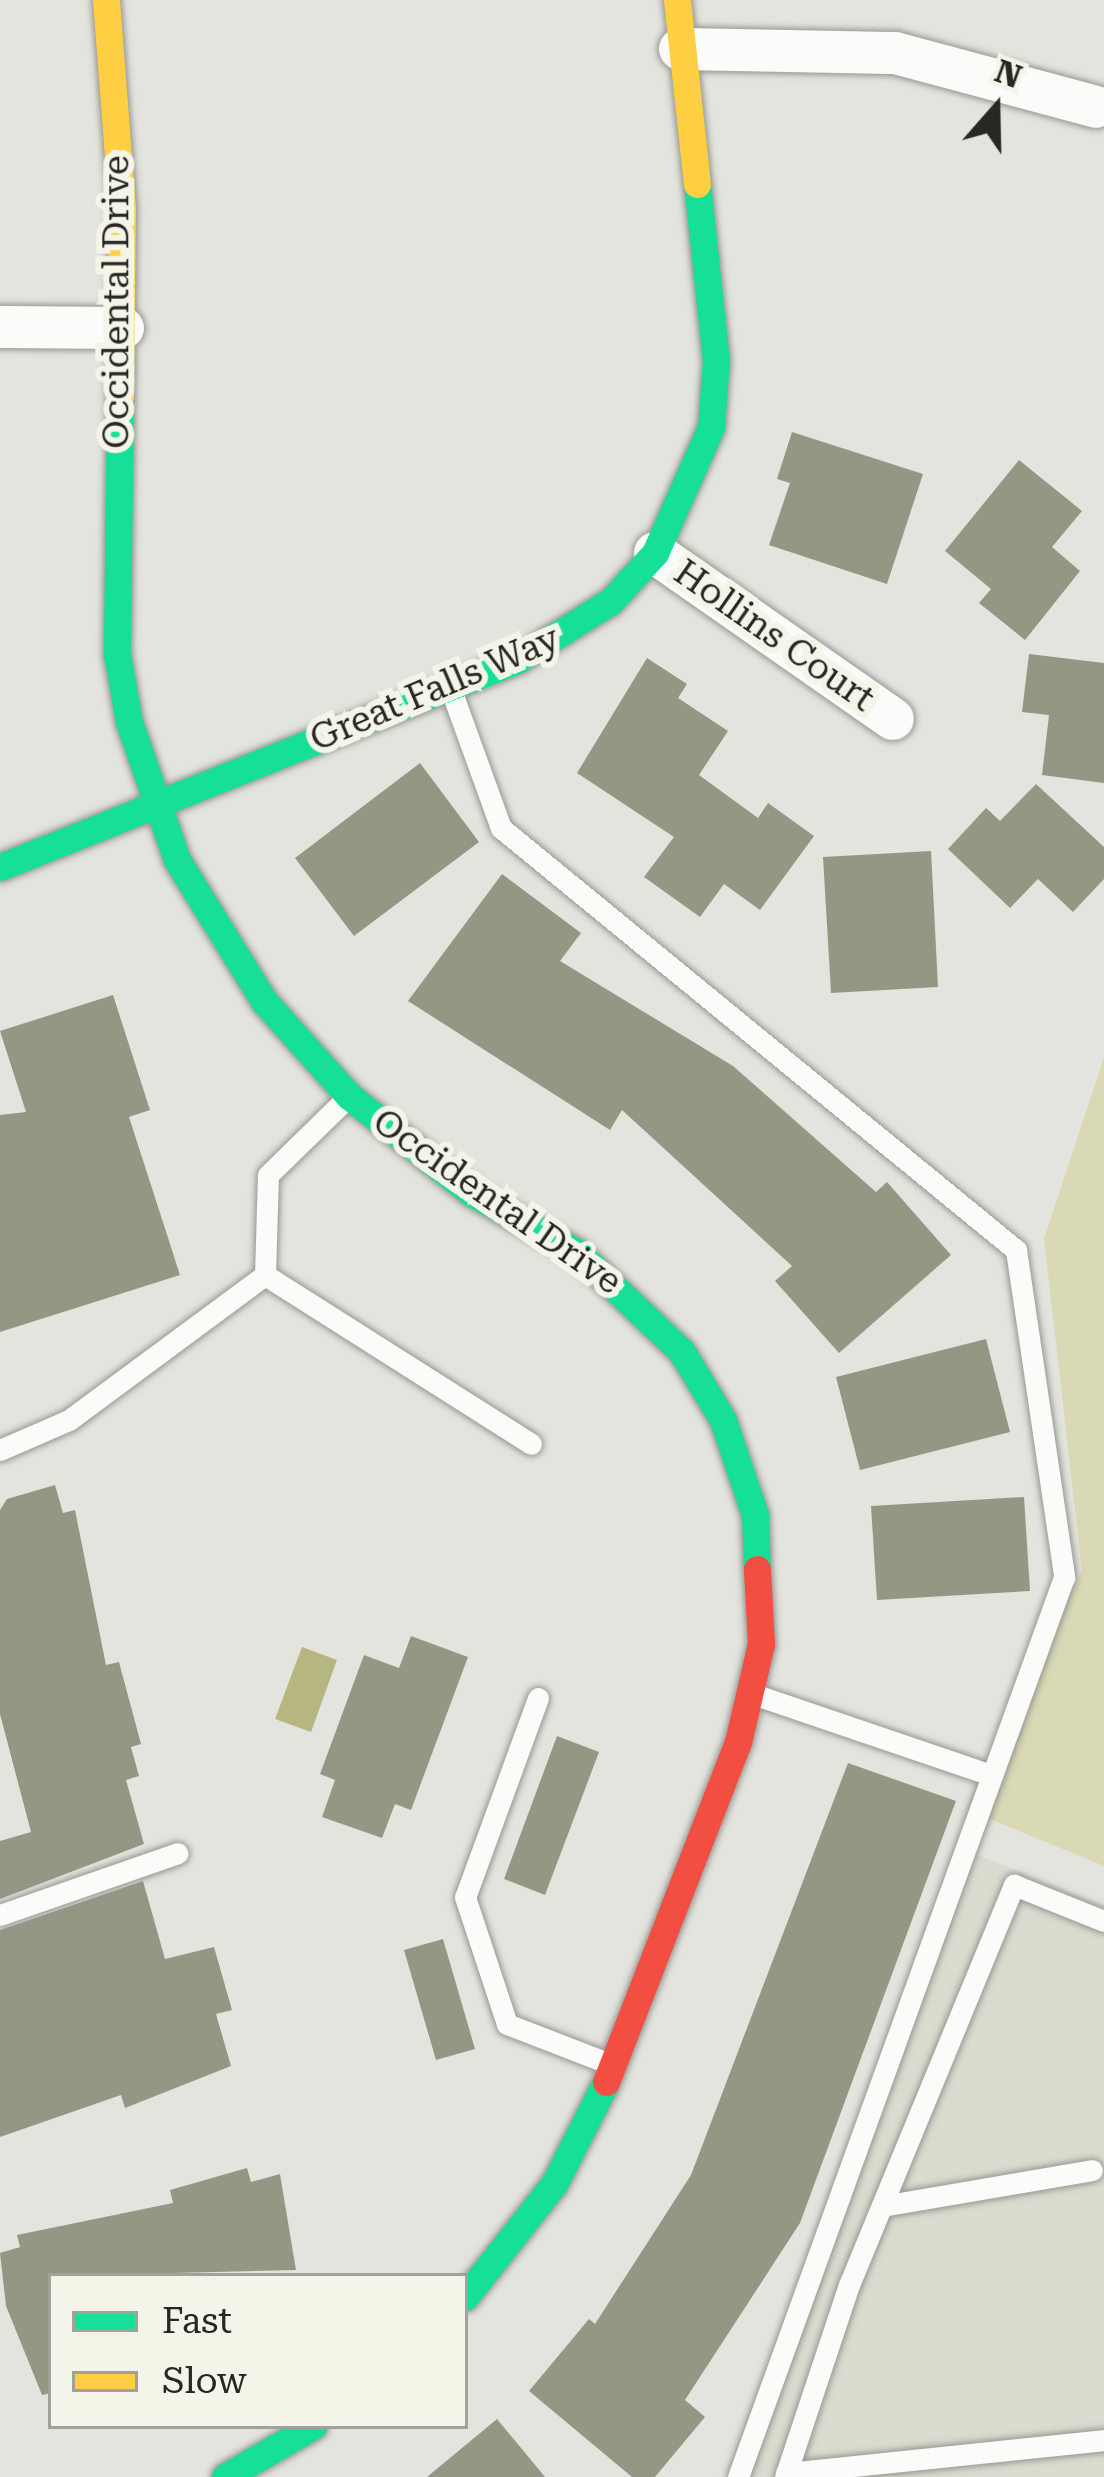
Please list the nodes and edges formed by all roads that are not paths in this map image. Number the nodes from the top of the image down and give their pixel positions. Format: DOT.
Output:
graph roads {
  1 [pos="106,0"];
  2 [pos="677,0"];
  3 [pos="680,49"];
  4 [pos="1096,107"];
  5 [pos="0,327"];
  6 [pos="124,328"];
  7 [pos="655,554"];
  8 [pos="450,687"];
  9 [pos="893,719"];
  10 [pos="154,805"];
  11 [pos="0,867"];
  12 [pos="349,1096"];
  13 [pos="265,1275"];
  14 [pos="531,1444"];
  15 [pos="0,1450"];
  16 [pos="753,1694"];
  17 [pos="538,1698"];
  18 [pos="992,1774"];
  19 [pos="178,1853"];
  20 [pos="0,1915"];
  21 [pos="1104,1921"];
  22 [pos="616,2066"];
  23 [pos="1092,2170"];
  24 [pos="882,2206"];
  25 [pos="468,2293"];
  26 [pos="308,2429"];
  27 [pos="1104,2440"];
  28 [pos="785,2475"];
  29 [pos="225,2477"];
  30 [pos="737,2477"];
  1 -- 6 [label="street, Occidental Drive"];
  2 -- 3 [label="street, Great Falls Way"];
  3 -- 4 [label="street"];
  3 -- 7 [label="street, Great Falls Way"];
  5 -- 6 [label="street"];
  6 -- 10 [label="street, Occidental Drive"];
  7 -- 8 [label="street, Great Falls Way"];
  7 -- 9 [label="street, Hollins Court"];
  8 -- 10 [label="street, Great Falls Way"];
  8 -- 18 [label="lane"];
  10 -- 11 [label="street, Great Falls Way"];
  10 -- 12 [label="street, Occidental Drive"];
  12 -- 13 [label="lane"];
  12 -- 16 [label="street, Occidental Drive"];
  13 -- 14 [label="lane"];
  13 -- 15 [label="lane"];
  16 -- 18 [label="lane"];
  16 -- 22 [label="street, Occidental Drive"];
  17 -- 22 [label="lane"];
  18 -- 30 [label="lane"];
  19 -- 20 [label="lane"];
  21 -- 24 [label="lane"];
  22 -- 25 [label="street, Occidental Drive"];
  23 -- 24 [label="lane"];
  24 -- 28 [label="lane"];
  26 -- 29 [label="street"];
  27 -- 28 [label="lane"];
}
